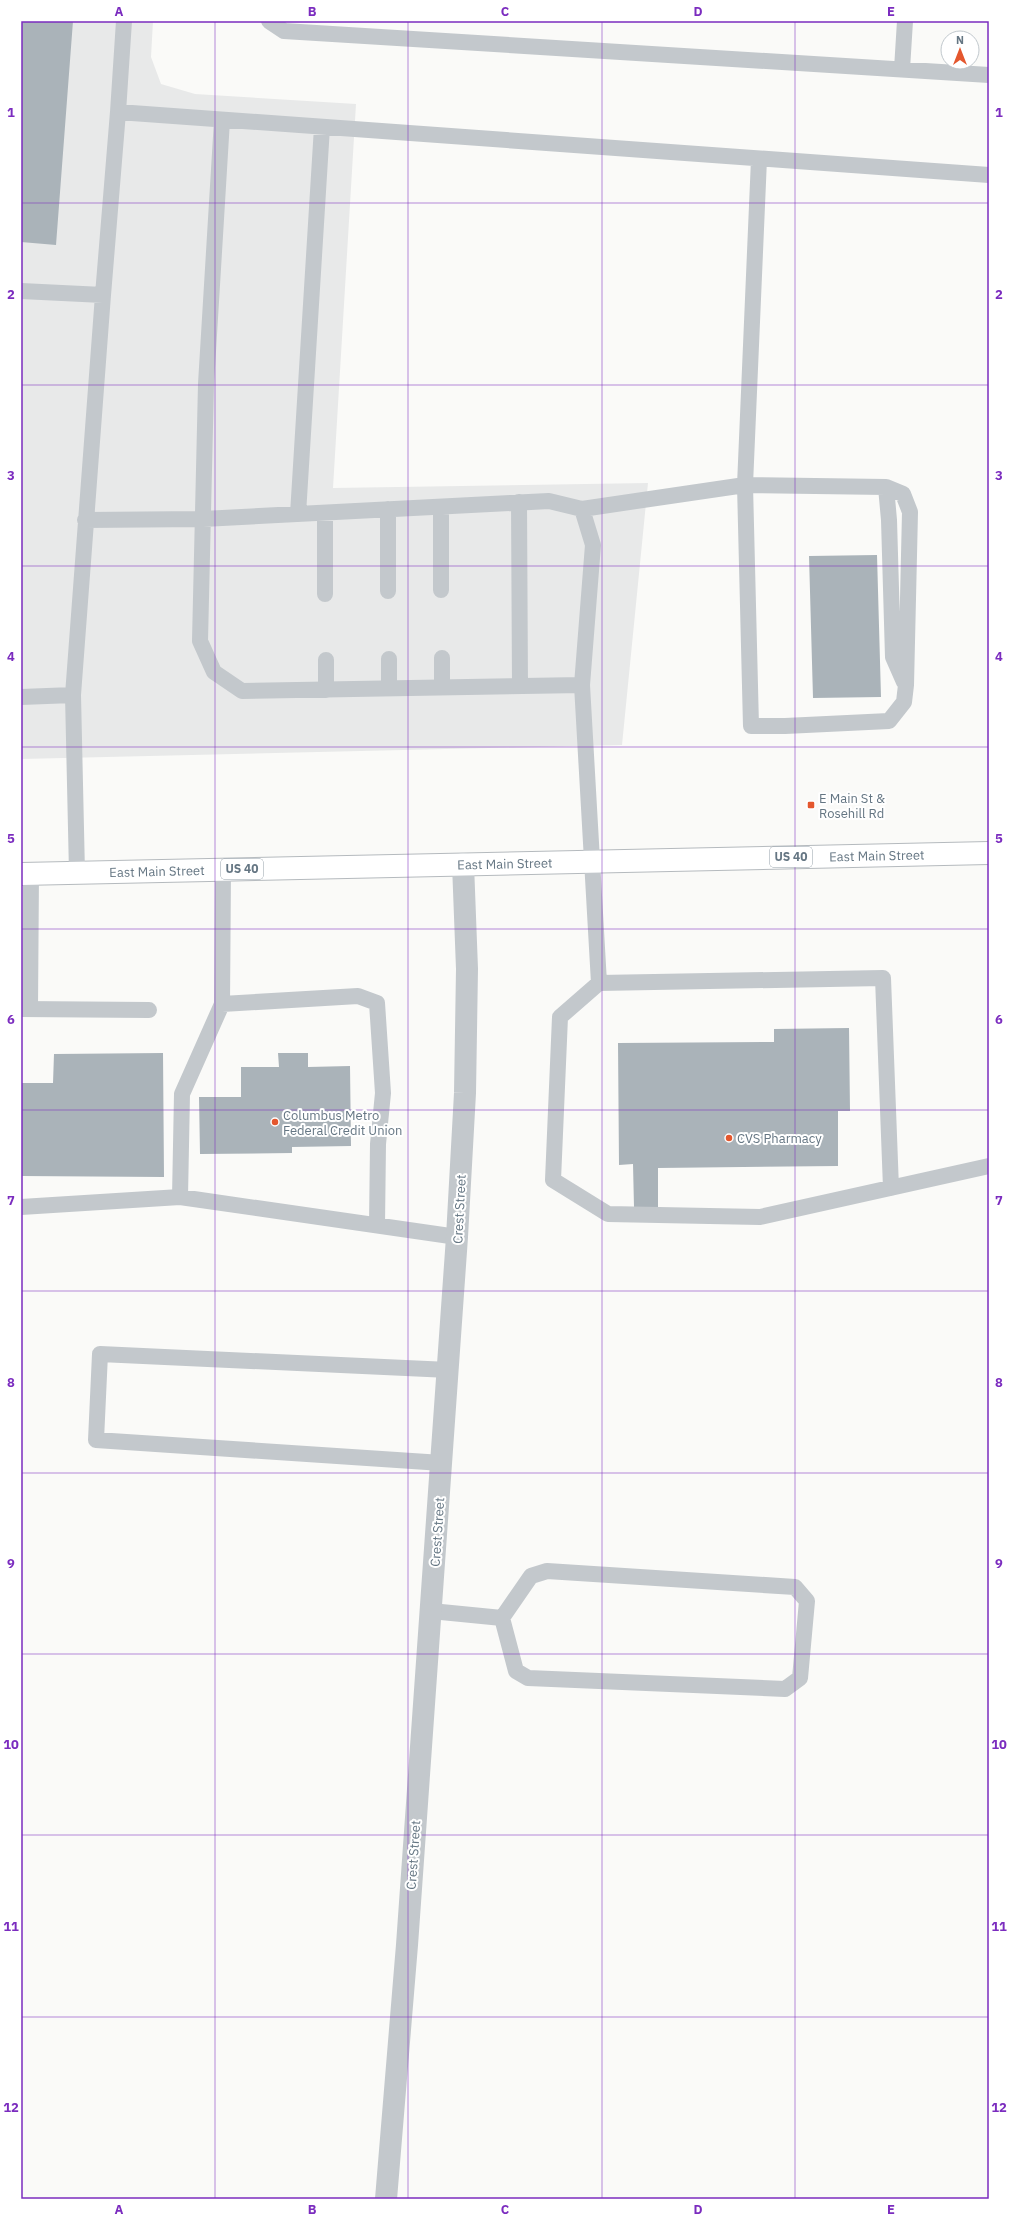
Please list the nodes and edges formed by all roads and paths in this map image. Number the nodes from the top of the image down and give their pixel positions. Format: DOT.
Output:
graph roads {
  1 [pos="124,21"];
  2 [pos="269,21"];
  3 [pos="905,21"];
  4 [pos="902,69"];
  5 [pos="989,75"];
  6 [pos="118,112"];
  7 [pos="222,120"];
  8 [pos="322,127"];
  9 [pos="759,159"];
  10 [pos="989,175"];
  11 [pos="21,291"];
  12 [pos="102,296"];
  13 [pos="745,485"];
  14 [pos="886,487"];
  15 [pos="519,502"];
  16 [pos="441,507"];
  17 [pos="388,510"];
  18 [pos="582,510"];
  19 [pos="325,513"];
  20 [pos="298,514"];
  21 [pos="203,519"];
  22 [pos="85,520"];
  23 [pos="441,590"];
  24 [pos="388,591"];
  25 [pos="325,594"];
  26 [pos="442,658"];
  27 [pos="389,659"];
  28 [pos="326,660"];
  29 [pos="582,685"];
  30 [pos="906,685"];
  31 [pos="520,686"];
  32 [pos="442,687"];
  33 [pos="389,688"];
  34 [pos="326,690"];
  35 [pos="73,695"];
  36 [pos="21,697"];
  37 [pos="989,853"];
  38 [pos="592,862"];
  39 [pos="463,864"];
  40 [pos="223,870"];
  41 [pos="77,873"];
  42 [pos="26,874"];
  43 [pos="599,983"];
  44 [pos="222,1004"];
  45 [pos="26,1008"];
  46 [pos="149,1010"];
  47 [pos="989,1166"];
  48 [pos="890,1188"];
  49 [pos="180,1197"];
  50 [pos="21,1207"];
  51 [pos="378,1225"];
  52 [pos="457,1237"];
  53 [pos="449,1370"];
  54 [pos="442,1463"];
  55 [pos="431,1611"];
  56 [pos="502,1618"];
  57 [pos="386,2199"];
  1 -- 6 [label="lane"];
  2 -- 4 [label="lane"];
  3 -- 4 [label="lane"];
  4 -- 5 [label="lane"];
  6 -- 7 [label="lane"];
  6 -- 12 [label="lane"];
  7 -- 8 [label="lane"];
  7 -- 21 [label="lane"];
  8 -- 9 [label="lane"];
  8 -- 20 [label="lane"];
  9 -- 10 [label="lane"];
  9 -- 13 [label="lane"];
  11 -- 12 [label="lane"];
  12 -- 22 [label="lane"];
  13 -- 14 [label="lane"];
  13 -- 18 [label="lane"];
  13 -- 30 [label="lane"];
  14 -- 30 [label="lane"];
  14 -- 30 [label="lane"];
  15 -- 16 [label="lane"];
  15 -- 18 [label="lane"];
  15 -- 31 [label="lane"];
  16 -- 17 [label="lane"];
  16 -- 23 [label="lane"];
  17 -- 19 [label="lane"];
  17 -- 24 [label="lane"];
  18 -- 29 [label="lane"];
  19 -- 20 [label="lane"];
  19 -- 25 [label="lane"];
  20 -- 21 [label="lane"];
  21 -- 22 [label="lane"];
  21 -- 34 [label="lane"];
  22 -- 35 [label="lane"];
  26 -- 32 [label="lane"];
  27 -- 33 [label="lane"];
  28 -- 34 [label="lane"];
  29 -- 31 [label="lane"];
  29 -- 38 [label="lane"];
  31 -- 32 [label="lane"];
  32 -- 33 [label="lane"];
  33 -- 34 [label="lane"];
  35 -- 36 [label="lane"];
  35 -- 41 [label="lane"];
  37 -- 38 [label="main road, East Main Street / US 40"];
  38 -- 39 [label="main road, East Main Street / US 40"];
  38 -- 43 [label="lane"];
  39 -- 40 [label="main road, East Main Street / US 40"];
  39 -- 52 [label="street, Crest Street"];
  40 -- 41 [label="main road, East Main Street / US 40"];
  40 -- 44 [label="lane"];
  41 -- 42 [label="main road, East Main Street / US 40"];
  42 -- 45 [label="lane"];
  43 -- 48 [label="lane"];
  43 -- 48 [label="lane"];
  44 -- 49 [label="lane"];
  44 -- 51 [label="lane"];
  45 -- 46 [label="lane"];
  47 -- 48 [label="lane"];
  49 -- 50 [label="lane"];
  49 -- 51 [label="lane"];
  51 -- 52 [label="lane"];
  52 -- 53 [label="street, Crest Street"];
  53 -- 54 [label="street, Crest Street"];
  53 -- 54 [label="lane"];
  54 -- 55 [label="street, Crest Street"];
  55 -- 56 [label="lane"];
  55 -- 57 [label="street, Crest Street"];
  56 -- 56 [label="lane"];
}
